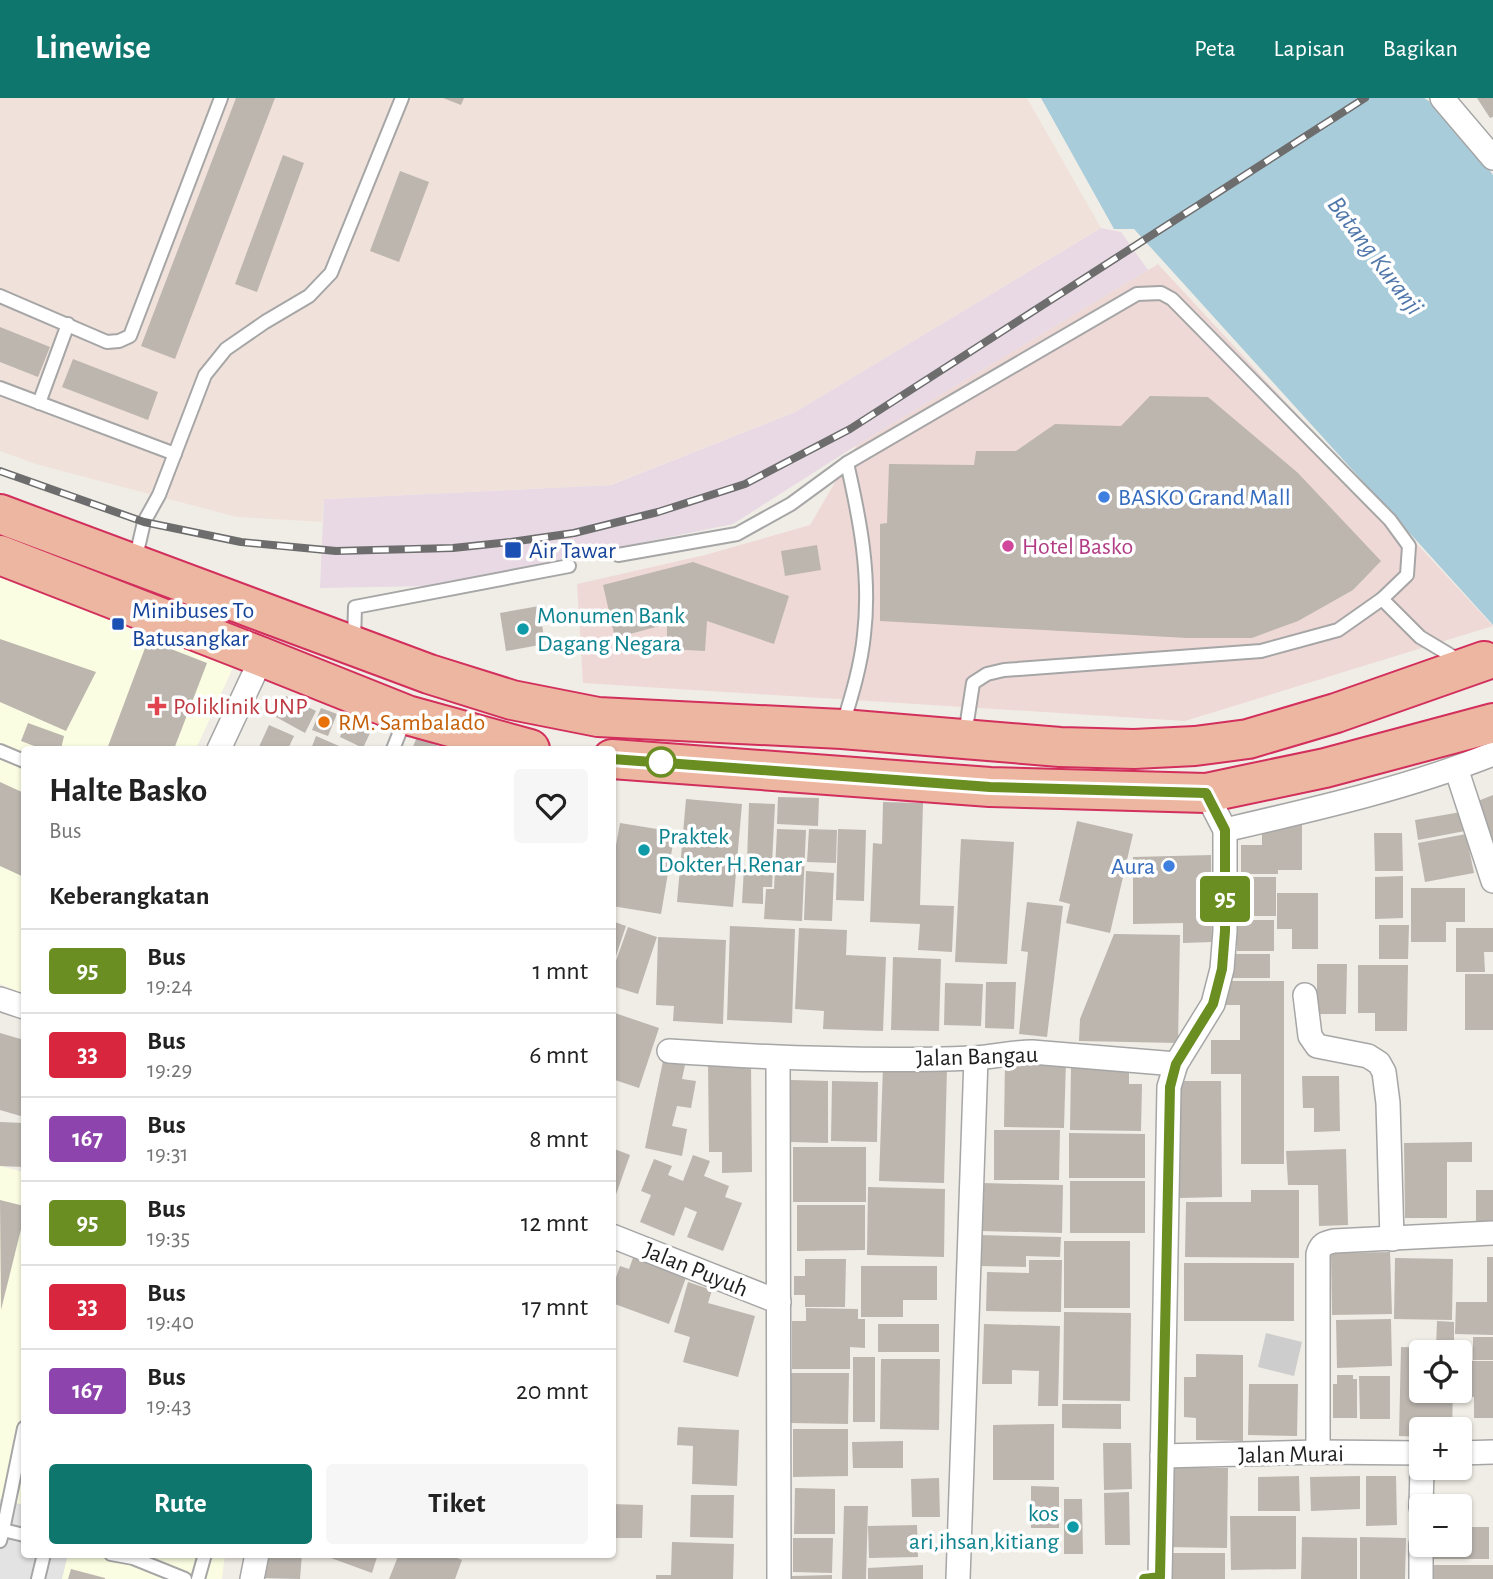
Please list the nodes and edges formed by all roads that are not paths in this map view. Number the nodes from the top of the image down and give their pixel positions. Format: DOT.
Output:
graph roads {
  1 [pos="220,98"];
  2 [pos="402,98"];
  3 [pos="1442,98"];
  4 [pos="1493,158"];
  5 [pos="0,296"];
  6 [pos="68,324"];
  7 [pos="0,388"];
  8 [pos="39,403"];
  9 [pos="175,454"];
  10 [pos="847,463"];
  11 [pos="0,514"];
  12 [pos="0,555"];
  13 [pos="618,555"];
  14 [pos="135,563"];
  15 [pos="569,566"];
  16 [pos="1382,600"];
  17 [pos="354,646"];
  18 [pos="262,656"];
  19 [pos="1476,664"];
  20 [pos="1493,723"];
  21 [pos="842,729"];
  22 [pos="400,732"];
  23 [pos="964,739"];
  24 [pos="220,746"];
  25 [pos="502,746"];
  26 [pos="0,751"];
  27 [pos="1493,754"];
  28 [pos="616,759"];
  29 [pos="21,760"];
  30 [pos="1456,768"];
  31 [pos="1206,793"];
  32 [pos="1225,830"];
  33 [pos="1493,881"];
  34 [pos="1305,995"];
  35 [pos="0,999"];
  36 [pos="21,1006"];
  37 [pos="669,1051"];
  38 [pos="976,1058"];
  39 [pos="778,1059"];
  40 [pos="1176,1064"];
  41 [pos="1493,1233"];
  42 [pos="616,1238"];
  43 [pos="1392,1239"];
  44 [pos="779,1302"];
  45 [pos="21,1442"];
  46 [pos="1318,1452"];
  47 [pos="1493,1452"];
  48 [pos="1409,1453"];
  49 [pos="1472,1453"];
  50 [pos="1162,1456"];
  51 [pos="21,1535"];
  52 [pos="1,1536"];
  53 [pos="1421,1557"];
  54 [pos="43,1558"];
  55 [pos="142,1558"];
  56 [pos="204,1558"];
  57 [pos="256,1558"];
  58 [pos="1154,1578"];
  59 [pos="38,1579"];
  60 [pos="185,1579"];
  61 [pos="198,1579"];
  62 [pos="252,1579"];
  63 [pos="779,1579"];
  64 [pos="958,1579"];
  65 [pos="1421,1579"];
  1 -- 6 [label="lane"];
  2 -- 9 [label="lane"];
  3 -- 4 [label="street"];
  5 -- 6 [label="lane"];
  6 -- 8 [label="lane"];
  7 -- 8 [label="lane"];
  8 -- 9 [label="lane"];
  9 -- 14 [label="lane"];
  10 -- 13 [label="lane"];
  10 -- 16 [label="lane"];
  10 -- 21 [label="lane"];
  11 -- 14 [label="highway"];
  12 -- 18 [label="highway"];
  14 -- 17 [label="highway"];
  15 -- 17 [label="lane"];
  16 -- 19 [label="lane"];
  16 -- 23 [label="lane"];
  17 -- 21 [label="highway"];
  18 -- 22 [label="highway"];
  18 -- 24 [label="street"];
  19 -- 23 [label="highway"];
  20 -- 31 [label="highway"];
  21 -- 23 [label="highway"];
  22 -- 25 [label="highway"];
  26 -- 29 [label="lane"];
  27 -- 30 [label="street"];
  28 -- 31 [label="highway"];
  30 -- 32 [label="street"];
  30 -- 33 [label="street"];
  31 -- 32 [label="street"];
  32 -- 40 [label="street"];
  34 -- 43 [label="street"];
  35 -- 36 [label="street"];
  37 -- 39 [label="street, Jalan Bangau"];
  38 -- 39 [label="street, Jalan Bangau"];
  38 -- 40 [label="street, Jalan Bangau"];
  38 -- 64 [label="street"];
  39 -- 44 [label="street"];
  40 -- 50 [label="street"];
  41 -- 43 [label="street"];
  42 -- 44 [label="street, Jalan Puyuh"];
  43 -- 46 [label="street"];
  44 -- 63 [label="street"];
  45 -- 52 [label="lane"];
  46 -- 48 [label="street, Jalan Murai"];
  46 -- 50 [label="street, Jalan Murai"];
  47 -- 49 [label="street"];
  50 -- 58 [label="street"];
  51 -- 52 [label="lane"];
  53 -- 65 [label="street"];
  54 -- 59 [label="lane"];
  55 -- 60 [label="lane"];
  56 -- 61 [label="lane"];
  57 -- 62 [label="street"];
}
